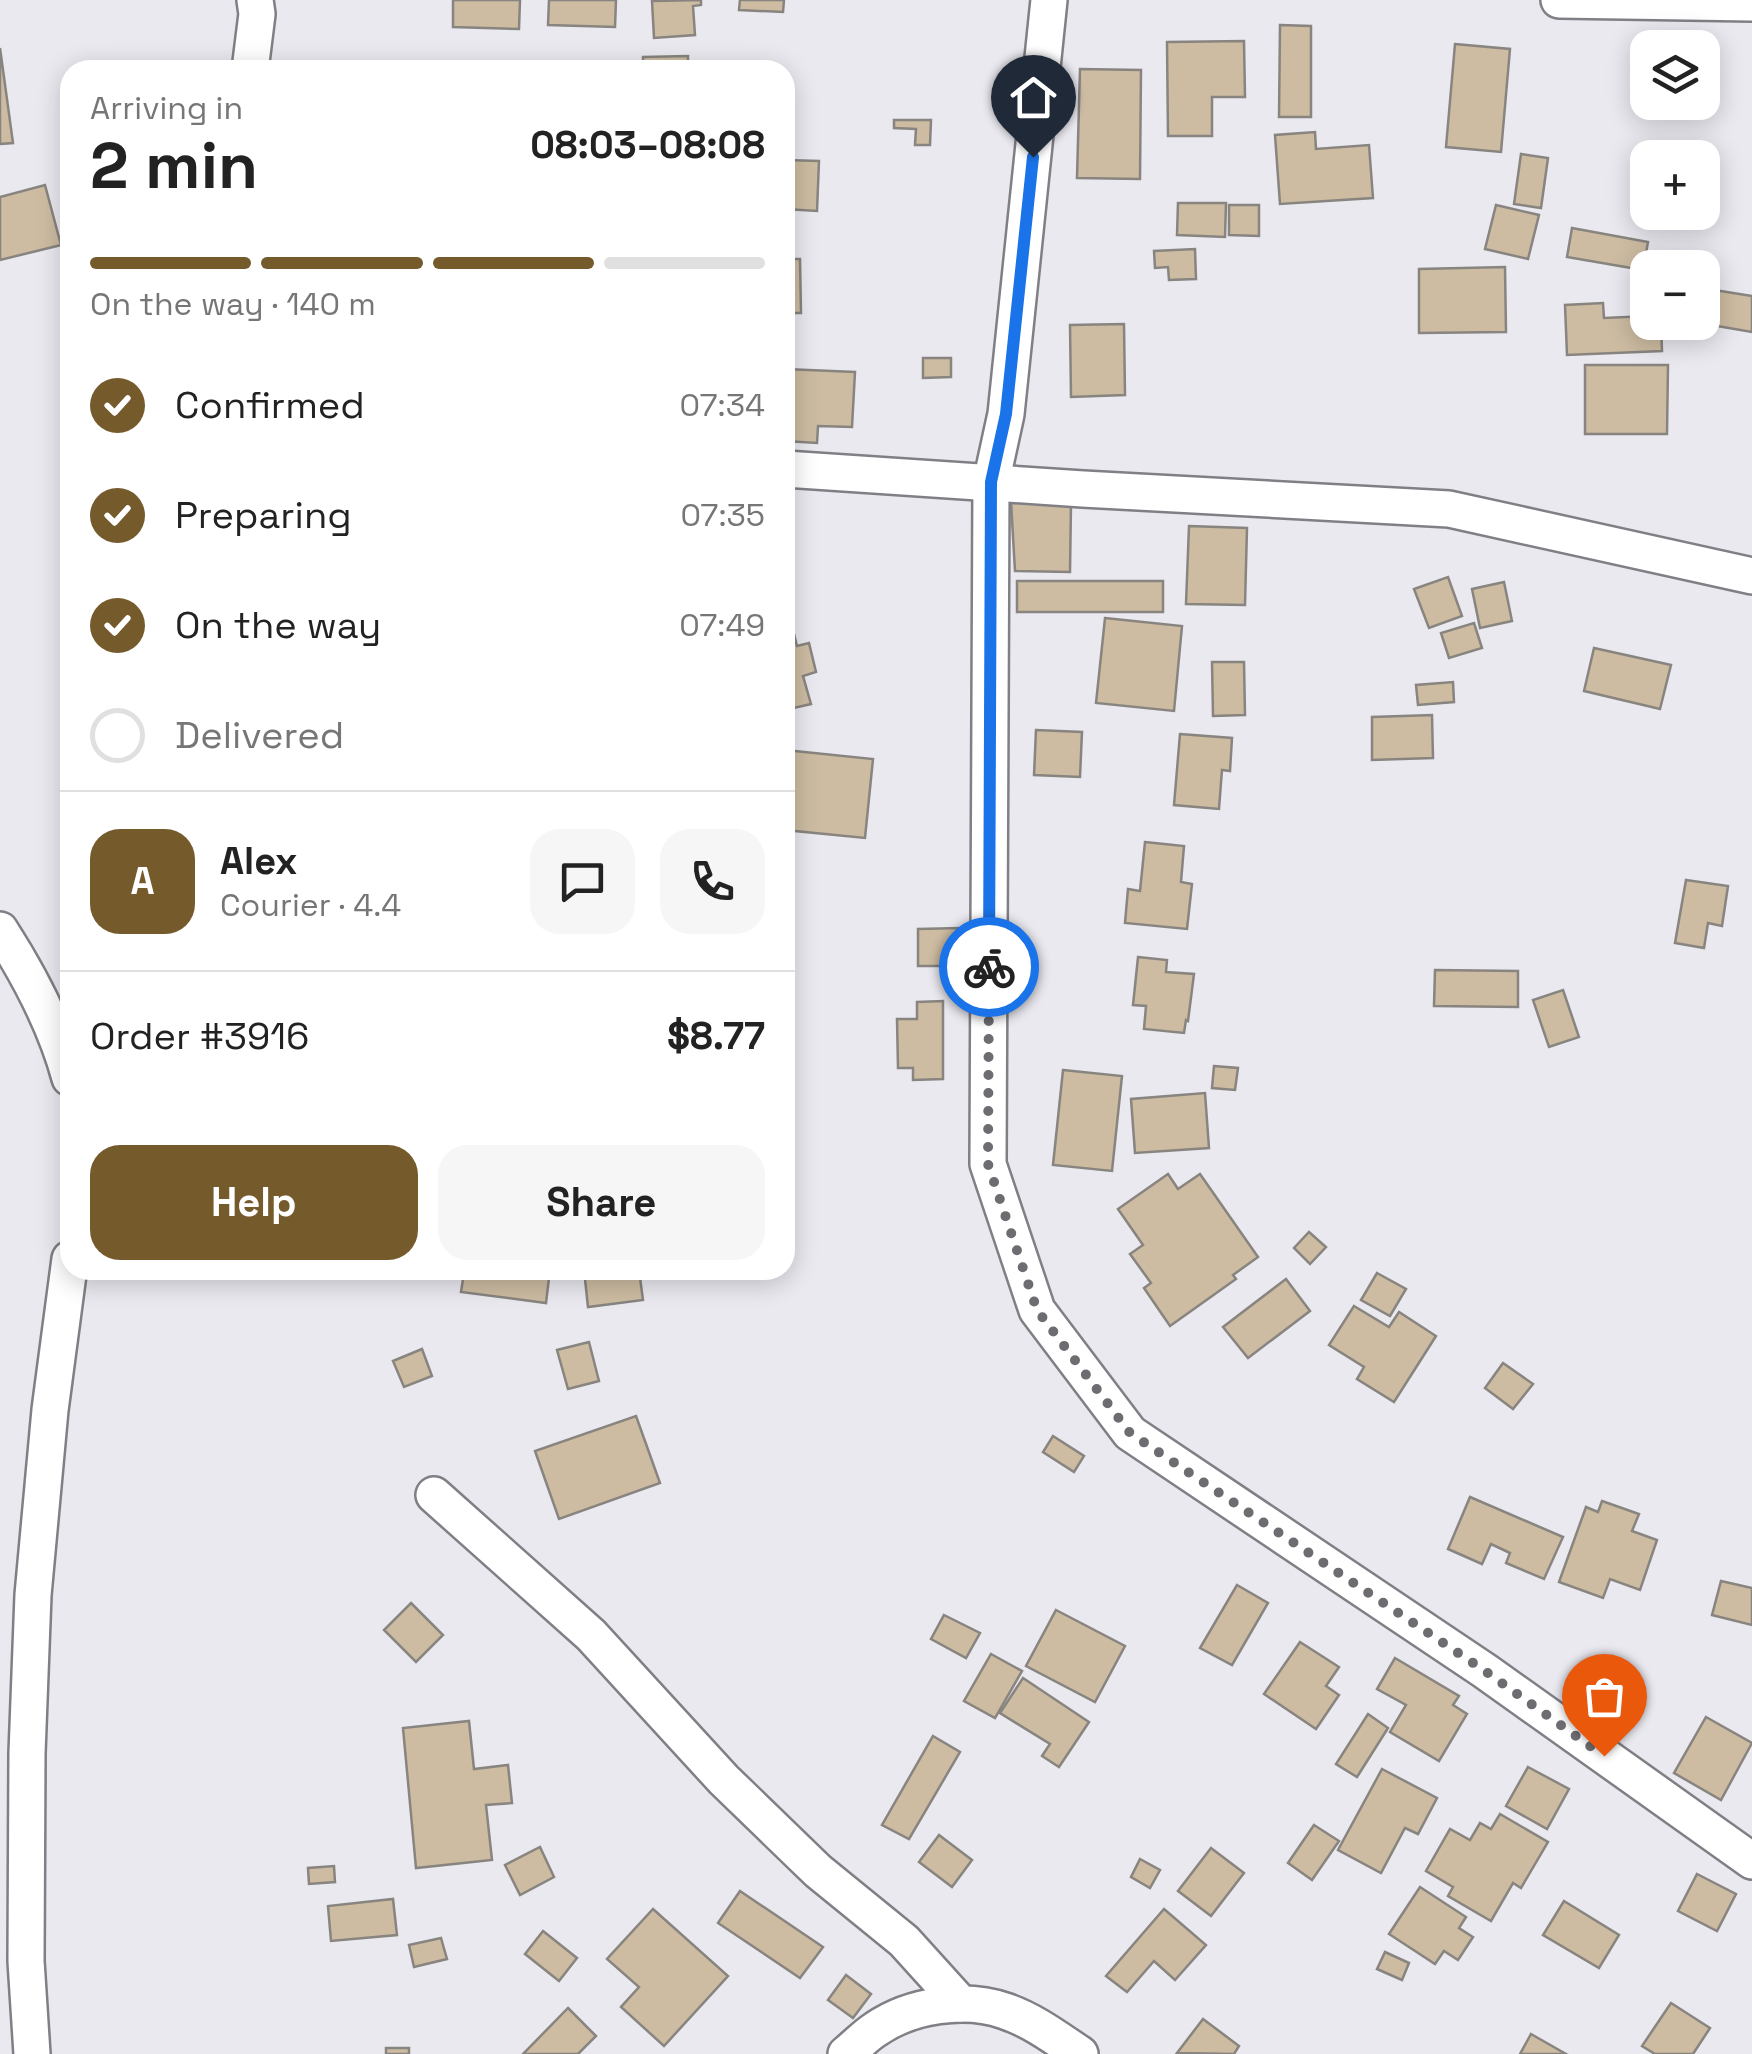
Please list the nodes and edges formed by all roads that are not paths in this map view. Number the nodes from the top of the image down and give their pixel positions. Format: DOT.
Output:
graph roads {
  1 [pos="256,0"];
  2 [pos="1049,0"];
  3 [pos="1560,0"];
  4 [pos="1752,3"];
  5 [pos="251,60"];
  6 [pos="795,470"];
  7 [pos="991,482"];
  8 [pos="1752,576"];
  9 [pos="0,930"];
  10 [pos="60,1042"];
  11 [pos="67,1280"];
  12 [pos="434,1495"];
  13 [pos="14,1758"];
  14 [pos="1752,1862"];
  15 [pos="961,2004"];
  16 [pos="32,2054"];
  17 [pos="846,2054"];
  18 [pos="1080,2054"];
  1 -- 5 [label="street"];
  2 -- 7 [label="street"];
  3 -- 4 [label="street"];
  6 -- 7 [label="street"];
  7 -- 8 [label="street"];
  7 -- 14 [label="street"];
  9 -- 10 [label="street"];
  11 -- 13 [label="street"];
  12 -- 15 [label="street"];
  13 -- 16 [label="street"];
  15 -- 17 [label="street"];
  15 -- 18 [label="street"];
}
